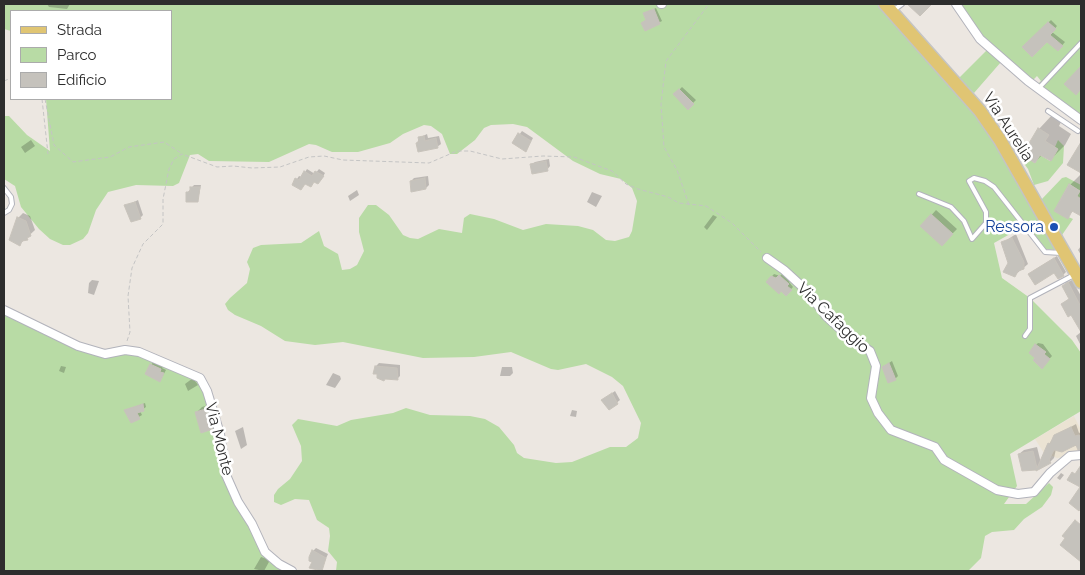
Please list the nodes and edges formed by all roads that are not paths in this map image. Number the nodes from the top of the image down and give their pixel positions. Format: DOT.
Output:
graph roads {
  1 [pos="956,4"];
  2 [pos="893,6"];
  3 [pos="1081,43"];
  4 [pos="1038,89"];
  5 [pos="1048,111"];
  6 [pos="1081,120"];
  7 [pos="1078,131"];
  8 [pos="4,188"];
  9 [pos="919,194"];
  10 [pos="4,213"];
  11 [pos="1063,253"];
  12 [pos="767,258"];
  13 [pos="1079,278"];
  14 [pos="4,310"];
  15 [pos="1025,336"];
  16 [pos="1081,456"];
  17 [pos="292,571"];
  1 -- 4 [label="street"];
  2 -- 11 [label="main road, Via Aurelia"];
  3 -- 4 [label="lane"];
  4 -- 6 [label="street"];
  5 -- 7 [label="lane"];
  8 -- 10 [label="lane"];
  9 -- 11 [label="lane"];
  11 -- 13 [label="main road, Via Aurelia"];
  12 -- 16 [label="street, Via Cafaggio"];
  13 -- 15 [label="lane"];
  14 -- 17 [label="street, Via Monte"];
}
